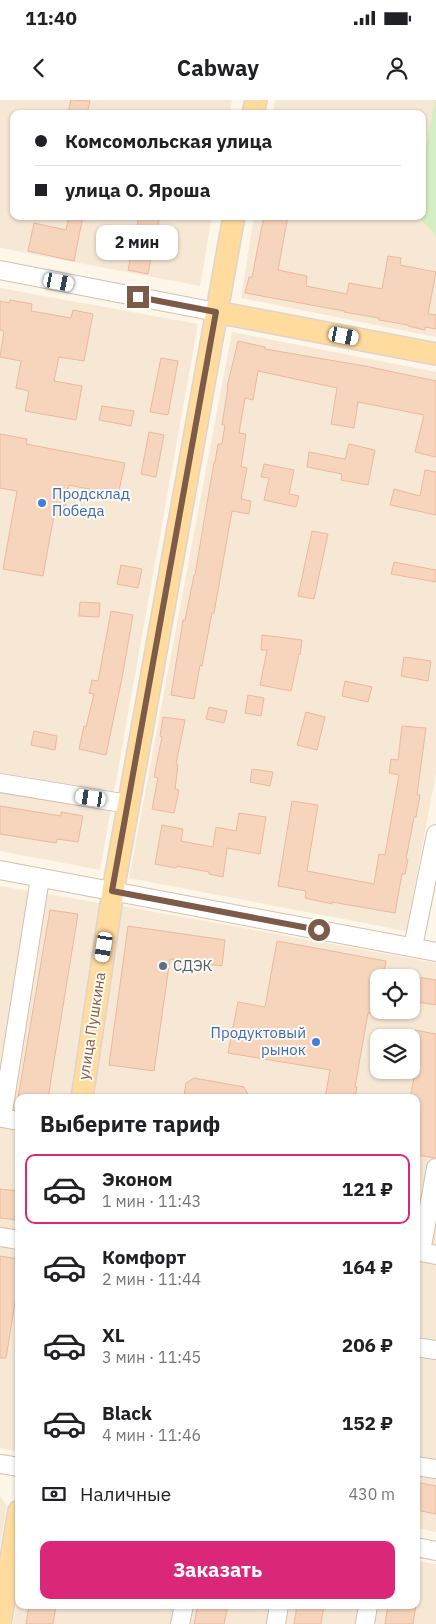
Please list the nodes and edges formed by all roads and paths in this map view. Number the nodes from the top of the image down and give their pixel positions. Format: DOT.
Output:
graph roads {
  1 [pos="233,220"];
  2 [pos="0,270"];
  3 [pos="216,312"];
  4 [pos="436,354"];
  5 [pos="0,784"];
  6 [pos="128,804"];
  7 [pos="436,834"];
  8 [pos="0,870"];
  9 [pos="40,878"];
  10 [pos="112,891"];
  11 [pos="413,947"];
  12 [pos="436,952"];
  13 [pos="83,1094"];
  14 [pos="7,1119"];
  15 [pos="436,1168"];
  16 [pos="0,1237"];
  17 [pos="15,1239"];
  18 [pos="436,1255"];
  19 [pos="420,1347"];
  20 [pos="436,1350"];
  21 [pos="0,1464"];
  22 [pos="15,1466"];
  23 [pos="420,1467"];
  24 [pos="436,1470"];
  25 [pos="420,1548"];
  26 [pos="436,1551"];
  27 [pos="15,1554"];
  28 [pos="183,1609"];
  29 [pos="278,1609"];
  30 [pos="367,1609"];
  31 [pos="0,1624"];
  32 [pos="180,1624"];
  33 [pos="276,1624"];
  34 [pos="365,1624"];
  1 -- 3 [label="main road, улица Пушкина"];
  2 -- 3 [label="street"];
  3 -- 4 [label="main road"];
  3 -- 6 [label="main road, улица Пушкина"];
  5 -- 6 [label="street"];
  6 -- 10 [label="main road, улица Пушкина"];
  7 -- 11 [label="street"];
  8 -- 9 [label="street"];
  9 -- 10 [label="street"];
  9 -- 14 [label="street"];
  10 -- 11 [label="street"];
  10 -- 13 [label="main road, улица Пушкина"];
  11 -- 12 [label="street"];
  15 -- 18 [label="street"];
  16 -- 17 [label="street"];
  19 -- 20 [label="street"];
  21 -- 22 [label="street"];
  23 -- 24 [label="street"];
  25 -- 26 [label="street"];
  27 -- 31 [label="main road"];
  28 -- 32 [label="street"];
  29 -- 33 [label="street"];
  30 -- 34 [label="street"];
}
